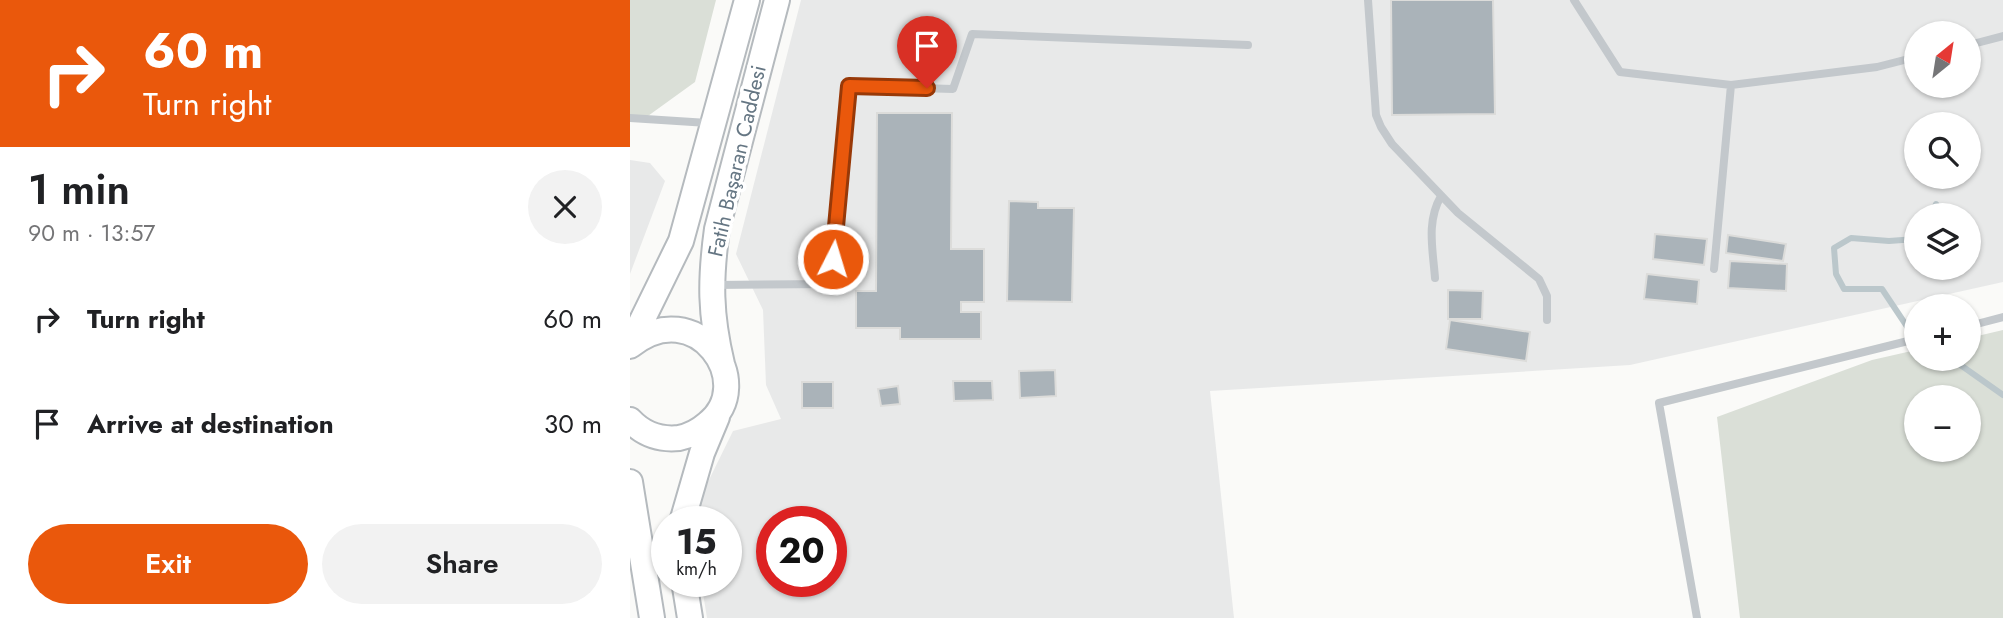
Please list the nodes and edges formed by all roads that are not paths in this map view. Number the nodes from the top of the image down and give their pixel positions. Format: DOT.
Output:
graph roads {
  1 [pos="747,0"];
  2 [pos="776,0"];
  3 [pos="1368,0"];
  4 [pos="1574,0"];
  5 [pos="2003,36"];
  6 [pos="1981,42"];
  7 [pos="1248,45"];
  8 [pos="1904,60"];
  9 [pos="1731,85"];
  10 [pos="630,118"];
  11 [pos="715,124"];
  12 [pos="1441,196"];
  13 [pos="1714,269"];
  14 [pos="1436,278"];
  15 [pos="710,285"];
  16 [pos="2003,317"];
  17 [pos="1547,320"];
  18 [pos="1981,323"];
  19 [pos="1904,342"];
  20 [pos="630,346"];
  21 [pos="722,364"];
  22 [pos="721,407"];
  23 [pos="635,430"];
  24 [pos="630,482"];
  25 [pos="687,506"];
  26 [pos="635,537"];
  27 [pos="687,597"];
  28 [pos="652,618"];
  29 [pos="690,618"];
  30 [pos="1697,618"];
  1 -- 11 [label="main road, Fatih Başaran Caddesi"];
  2 -- 15 [label="main road, Fatih Başaran Caddesi"];
  3 -- 12 [label="lane"];
  4 -- 9 [label="lane"];
  5 -- 6 [label="lane"];
  7 -- 15 [label="lane"];
  8 -- 9 [label="lane"];
  9 -- 13 [label="lane"];
  10 -- 11 [label="lane"];
  11 -- 20 [label="main road, Fatih Başaran Caddesi"];
  12 -- 14 [label="lane"];
  12 -- 17 [label="lane"];
  15 -- 21 [label="main road, Fatih Başaran Caddesi"];
  16 -- 18 [label="lane"];
  19 -- 30 [label="lane"];
  20 -- 21 [label="main road"];
  21 -- 22 [label="main road, Fatih Başaran Caddesi"];
  22 -- 23 [label="main road"];
  22 -- 25 [label="main road, Fatih Başaran Caddesi"];
  24 -- 26 [label="main road"];
  26 -- 28 [label="main road"];
  27 -- 29 [label="main road"];
}
